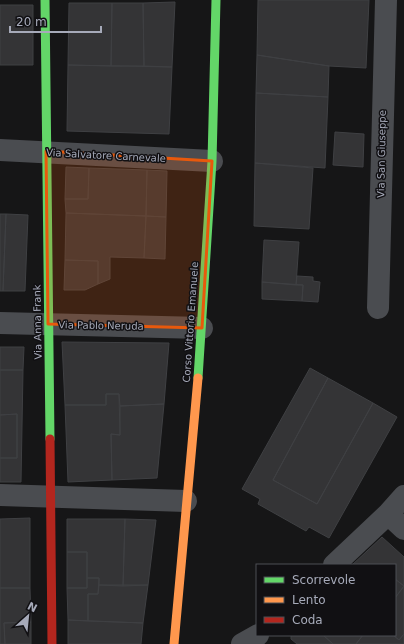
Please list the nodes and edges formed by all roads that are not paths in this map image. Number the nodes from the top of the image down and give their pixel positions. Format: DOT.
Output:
graph roads {
  1 [pos="45,0"];
  2 [pos="216,0"];
  3 [pos="392,4"];
  4 [pos="0,150"];
  5 [pos="46,151"];
  6 [pos="212,161"];
  7 [pos="378,308"];
  8 [pos="0,323"];
  9 [pos="48,324"];
  10 [pos="202,328"];
  11 [pos="0,495"];
  12 [pos="51,496"];
  13 [pos="404,496"];
  14 [pos="186,500"];
  15 [pos="388,514"];
  16 [pos="404,529"];
  17 [pos="335,564"];
  18 [pos="257,636"];
  19 [pos="260,636"];
  20 [pos="52,644"];
  21 [pos="174,644"];
  22 [pos="242,644"];
  23 [pos="270,644"];
  1 -- 5 [label="street, Via Anna Frank"];
  2 -- 6 [label="street, Corso Vittorio Emanuele"];
  3 -- 7 [label="street, Via San Giuseppe"];
  4 -- 5 [label="street, Via Salvatore Carnevale"];
  5 -- 6 [label="street, Via Salvatore Carnevale"];
  5 -- 9 [label="street, Via Anna Frank"];
  6 -- 10 [label="street, Corso Vittorio Emanuele"];
  8 -- 9 [label="street, Via Pablo Neruda"];
  9 -- 10 [label="street, Via Pablo Neruda"];
  9 -- 12 [label="street, Via Anna Frank"];
  10 -- 14 [label="street, Corso Vittorio Emanuele"];
  11 -- 12 [label="street"];
  12 -- 14 [label="street"];
  12 -- 20 [label="street, Via Anna Frank"];
  13 -- 15 [label="street"];
  14 -- 21 [label="street, Corso Vittorio Emanuele"];
  15 -- 16 [label="street"];
  15 -- 17 [label="street"];
  18 -- 22 [label="street"];
  19 -- 23 [label="street"];
}
